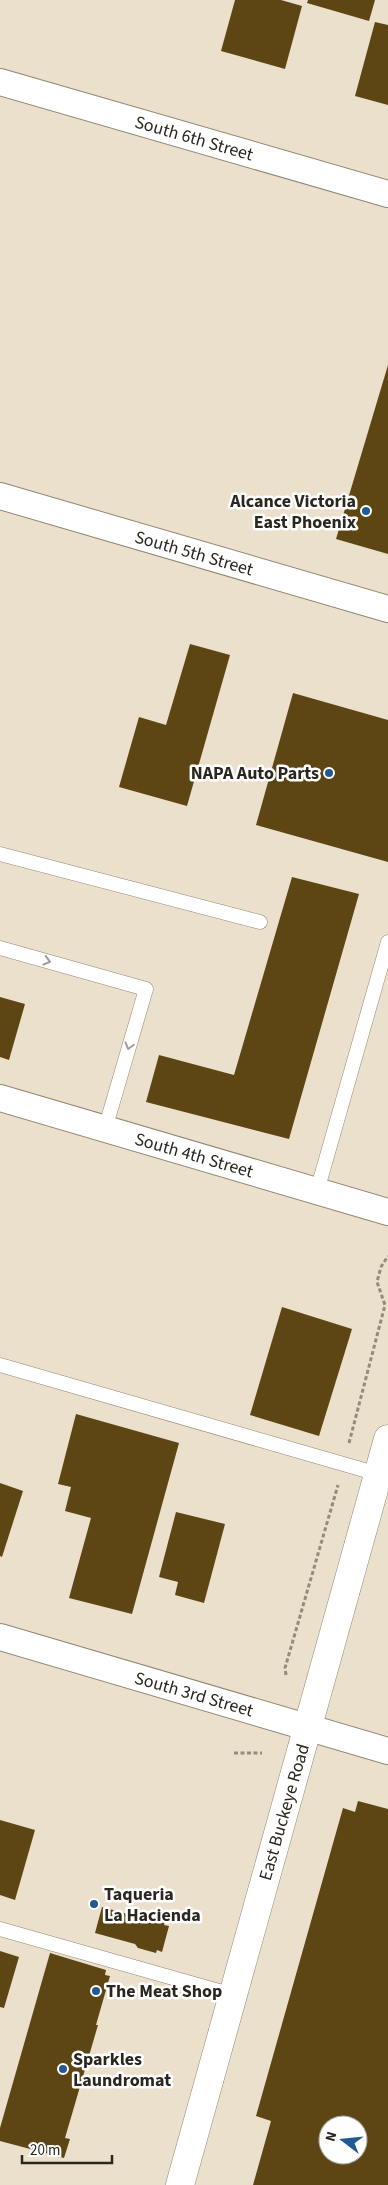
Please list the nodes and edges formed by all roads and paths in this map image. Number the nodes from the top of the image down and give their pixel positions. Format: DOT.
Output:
graph roads {
  1 [pos="0,82"];
  2 [pos="388,194"];
  3 [pos="0,496"];
  4 [pos="388,609"];
  5 [pos="0,854"];
  6 [pos="260,922"];
  7 [pos="388,942"];
  8 [pos="0,948"];
  9 [pos="0,1098"];
  10 [pos="106,1129"];
  11 [pos="317,1191"];
  12 [pos="388,1212"];
  13 [pos="0,1365"];
  14 [pos="388,1438"];
  15 [pos="378,1474"];
  16 [pos="0,1637"];
  17 [pos="285,1668"];
  18 [pos="286,1675"];
  19 [pos="308,1727"];
  20 [pos="388,1751"];
  21 [pos="234,1753"];
  22 [pos="262,1753"];
  23 [pos="0,1929"];
  24 [pos="233,1995"];
  25 [pos="180,2185"];
  1 -- 2 [label="street, South 6th Street"];
  3 -- 4 [label="street, South 5th Street"];
  5 -- 6 [label="lane"];
  7 -- 11 [label="lane"];
  8 -- 10 [label="lane, one-way"];
  9 -- 10 [label="street, South 4th Street"];
  10 -- 11 [label="street, South 4th Street"];
  11 -- 12 [label="street, South 4th Street"];
  13 -- 15 [label="lane"];
  14 -- 15 [label="main road, East Buckeye Road"];
  15 -- 19 [label="main road, East Buckeye Road"];
  16 -- 19 [label="street, South 3rd Street"];
  17 -- 18 [label="path"];
  19 -- 20 [label="street, South 3rd Street"];
  19 -- 24 [label="main road, East Buckeye Road"];
  21 -- 22 [label="path"];
  23 -- 24 [label="lane"];
  24 -- 25 [label="main road, East Buckeye Road"];
}
